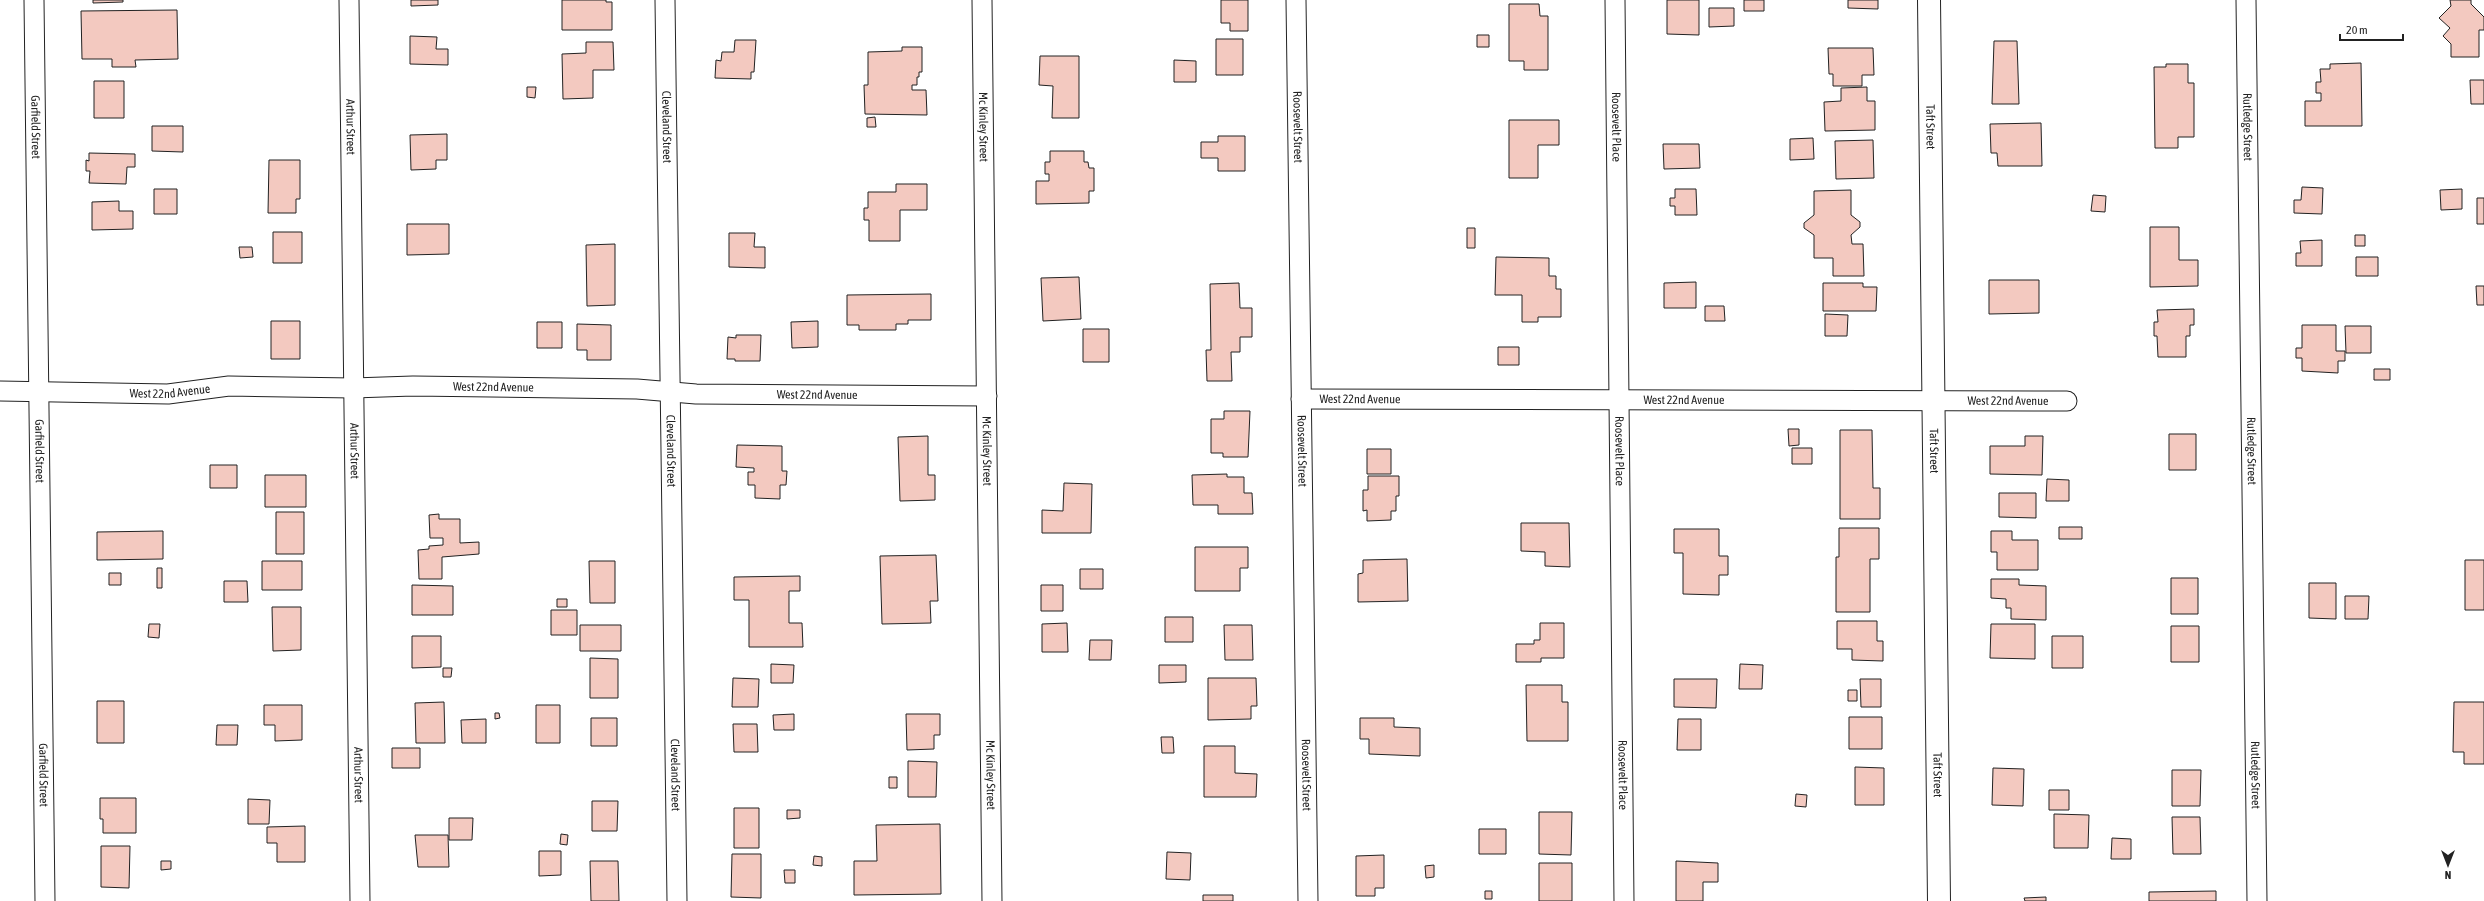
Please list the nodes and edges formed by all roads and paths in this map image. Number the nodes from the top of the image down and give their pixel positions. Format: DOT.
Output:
graph roads {
  1 [pos="34,0"];
  2 [pos="349,0"];
  3 [pos="665,0"];
  4 [pos="982,0"];
  5 [pos="1296,0"];
  6 [pos="1615,0"];
  7 [pos="1929,0"];
  8 [pos="2246,0"];
  9 [pos="353,388"];
  10 [pos="0,391"];
  11 [pos="38,392"];
  12 [pos="670,392"];
  13 [pos="987,396"];
  14 [pos="1301,399"];
  15 [pos="1619,399"];
  16 [pos="1934,400"];
  17 [pos="2067,400"];
  18 [pos="45,901"];
  19 [pos="360,901"];
  20 [pos="677,901"];
  21 [pos="992,901"];
  22 [pos="1308,901"];
  23 [pos="1624,901"];
  24 [pos="1939,901"];
  25 [pos="2257,901"];
  1 -- 11 [label="street, Garfield Street"];
  2 -- 9 [label="street, Arthur Street"];
  3 -- 12 [label="street, Cleveland Street"];
  4 -- 13 [label="street, Mc Kinley Street"];
  5 -- 14 [label="street, Roosevelt Street"];
  6 -- 15 [label="street, Roosevelt Place"];
  7 -- 16 [label="street, Taft Street"];
  8 -- 25 [label="street, Rutledge Street"];
  9 -- 11 [label="street, West 22nd Avenue"];
  9 -- 12 [label="street, West 22nd Avenue"];
  9 -- 19 [label="street, Arthur Street"];
  10 -- 11 [label="street, West 22nd Avenue"];
  11 -- 18 [label="street, Garfield Street"];
  12 -- 13 [label="street, West 22nd Avenue"];
  12 -- 20 [label="street, Cleveland Street"];
  13 -- 21 [label="street, Mc Kinley Street"];
  14 -- 15 [label="street, West 22nd Avenue"];
  14 -- 22 [label="street, Roosevelt Street"];
  15 -- 16 [label="street, West 22nd Avenue"];
  15 -- 23 [label="street, Roosevelt Place"];
  16 -- 17 [label="street, West 22nd Avenue"];
  16 -- 24 [label="street, Taft Street"];
}
